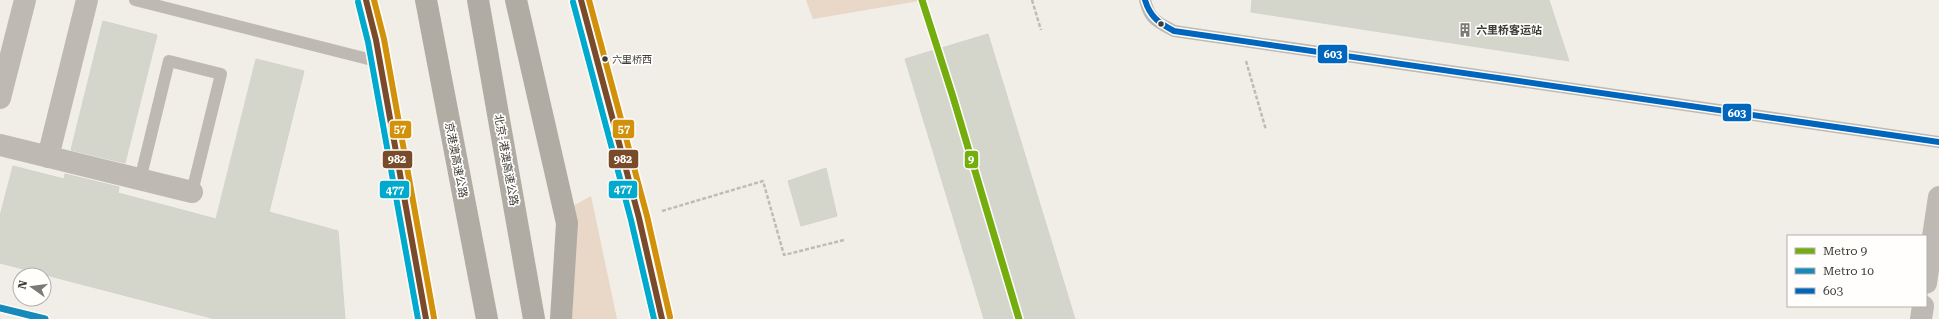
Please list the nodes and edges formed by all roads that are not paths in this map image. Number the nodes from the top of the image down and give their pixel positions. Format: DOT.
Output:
graph roads {
  1 [pos="25,0"];
  2 [pos="87,0"];
  3 [pos="135,0"];
  4 [pos="366,0"];
  5 [pos="426,0"];
  6 [pos="478,0"];
  7 [pos="516,0"];
  8 [pos="581,0"];
  9 [pos="1145,0"];
  10 [pos="380,62"];
  11 [pos="0,98"];
  12 [pos="1939,142"];
  13 [pos="0,145"];
  14 [pos="48,157"];
  15 [pos="140,180"];
  16 [pos="192,192"];
  17 [pos="1939,197"];
  18 [pos="1927,276"];
  19 [pos="1922,307"];
  20 [pos="426,319"];
  21 [pos="487,319"];
  22 [pos="534,319"];
  23 [pos="561,319"];
  24 [pos="662,319"];
  25 [pos="1920,319"];
  1 -- 11 [label="street"];
  2 -- 14 [label="street"];
  3 -- 10 [label="lane"];
  4 -- 10 [label="street"];
  5 -- 21 [label="highway, 京港澳高速公路"];
  6 -- 22 [label="highway, 北京-港澳高速公路"];
  7 -- 23 [label="highway"];
  8 -- 24 [label="highway"];
  9 -- 12 [label="lane"];
  10 -- 20 [label="street"];
  13 -- 14 [label="street"];
  14 -- 15 [label="street"];
  15 -- 16 [label="street"];
  15 -- 16 [label="lane"];
  17 -- 18 [label="street"];
  19 -- 25 [label="street"];
}
